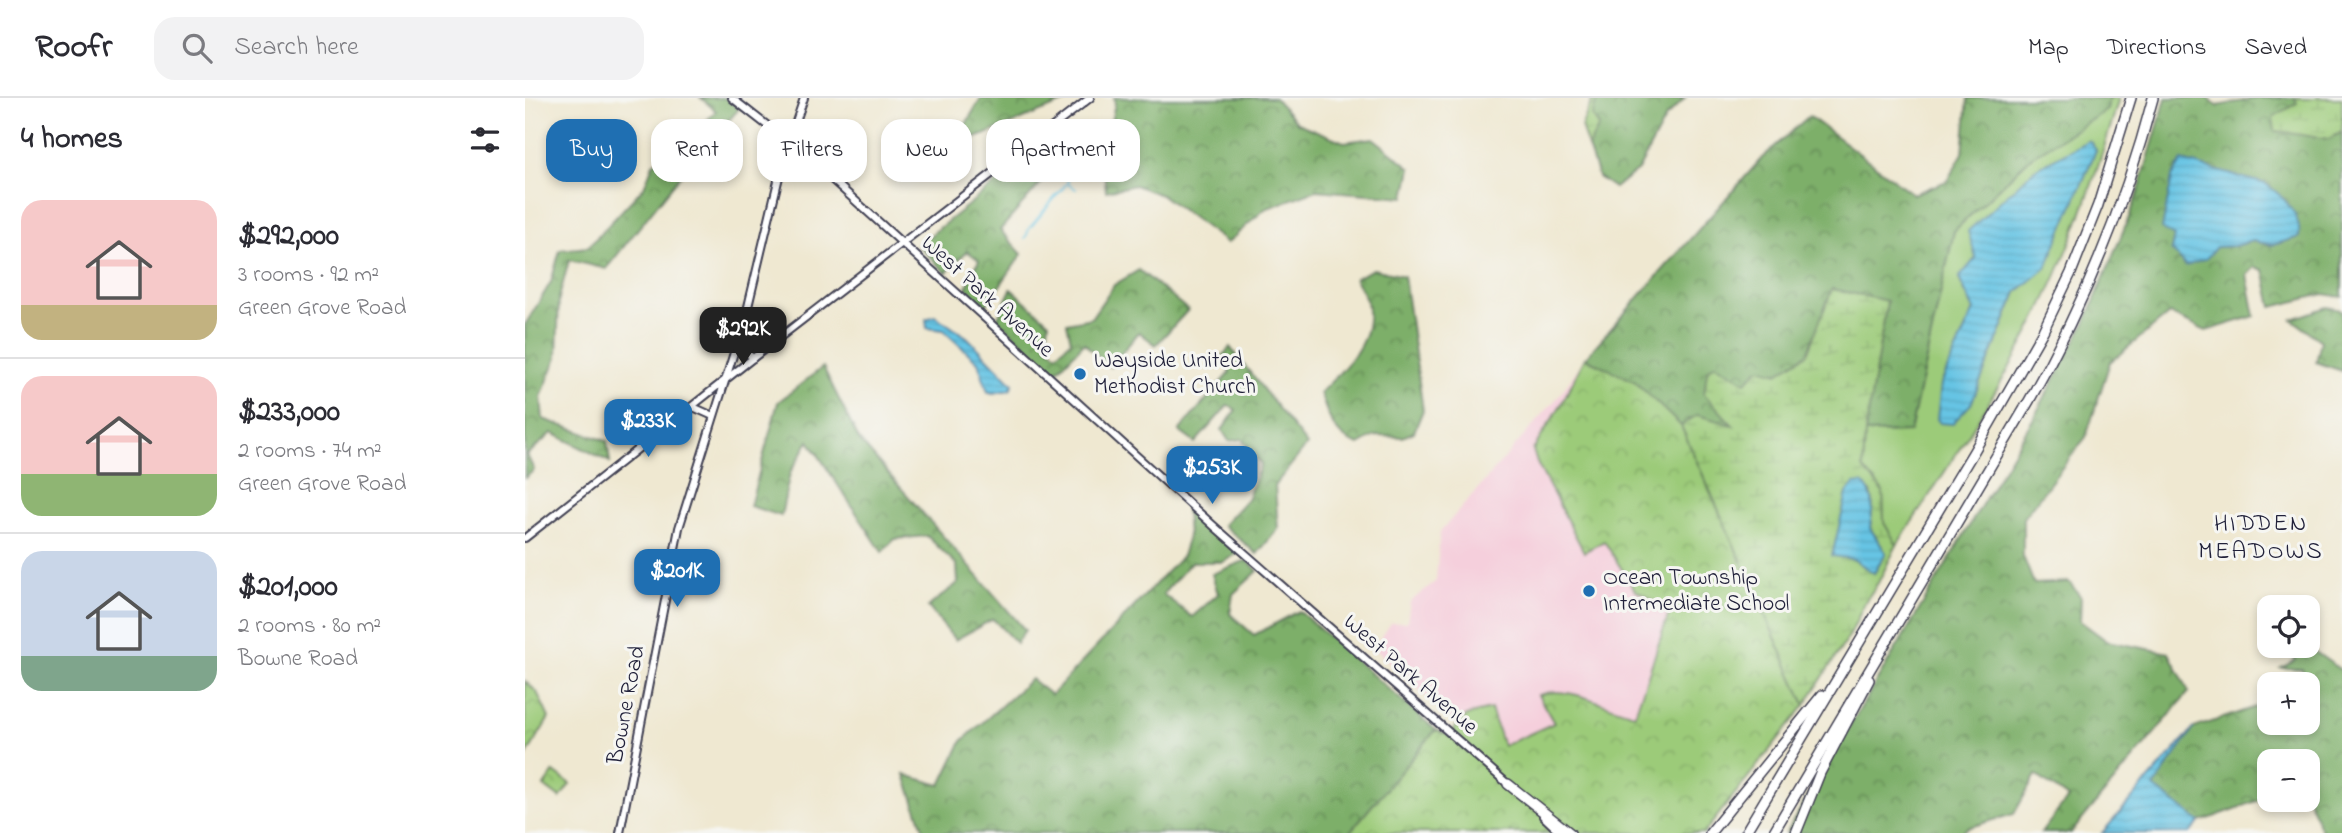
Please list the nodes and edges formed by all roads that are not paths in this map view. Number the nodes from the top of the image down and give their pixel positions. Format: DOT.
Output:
graph roads {
  1 [pos="732,98"];
  2 [pos="804,98"];
  3 [pos="1090,98"];
  4 [pos="2131,98"];
  5 [pos="2153,98"];
  6 [pos="760,119"];
  7 [pos="797,119"];
  8 [pos="779,182"];
  9 [pos="834,182"];
  10 [pos="902,244"];
  11 [pos="736,344"];
  12 [pos="753,358"];
  13 [pos="724,381"];
  14 [pos="693,407"];
  15 [pos="713,416"];
  16 [pos="525,538"];
  17 [pos="1908,604"];
  18 [pos="1839,674"];
  19 [pos="1508,784"];
  20 [pos="620,833"];
  21 [pos="1561,833"];
  22 [pos="1570,833"];
  23 [pos="1710,833"];
  24 [pos="1745,833"];
  25 [pos="1773,833"];
  26 [pos="1796,833"];
  1 -- 6 [label="street, West Park Avenue"];
  2 -- 7 [label="street, Bowne Road"];
  3 -- 10 [label="street"];
  4 -- 18 [label="highway"];
  5 -- 17 [label="highway"];
  8 -- 11 [label="street, Bowne Road"];
  9 -- 10 [label="street, West Park Avenue"];
  10 -- 12 [label="street"];
  10 -- 19 [label="street, West Park Avenue"];
  11 -- 12 [label="street"];
  11 -- 13 [label="street, Bowne Road"];
  12 -- 13 [label="street"];
  13 -- 14 [label="street"];
  13 -- 15 [label="street, Bowne Road"];
  14 -- 15 [label="street"];
  14 -- 16 [label="street"];
  15 -- 20 [label="street, Bowne Road"];
  17 -- 25 [label="highway"];
  17 -- 26 [label="highway"];
  18 -- 23 [label="highway"];
  18 -- 24 [label="highway"];
  19 -- 21 [label="street, West Park Avenue"];
  19 -- 22 [label="highway"];
}
